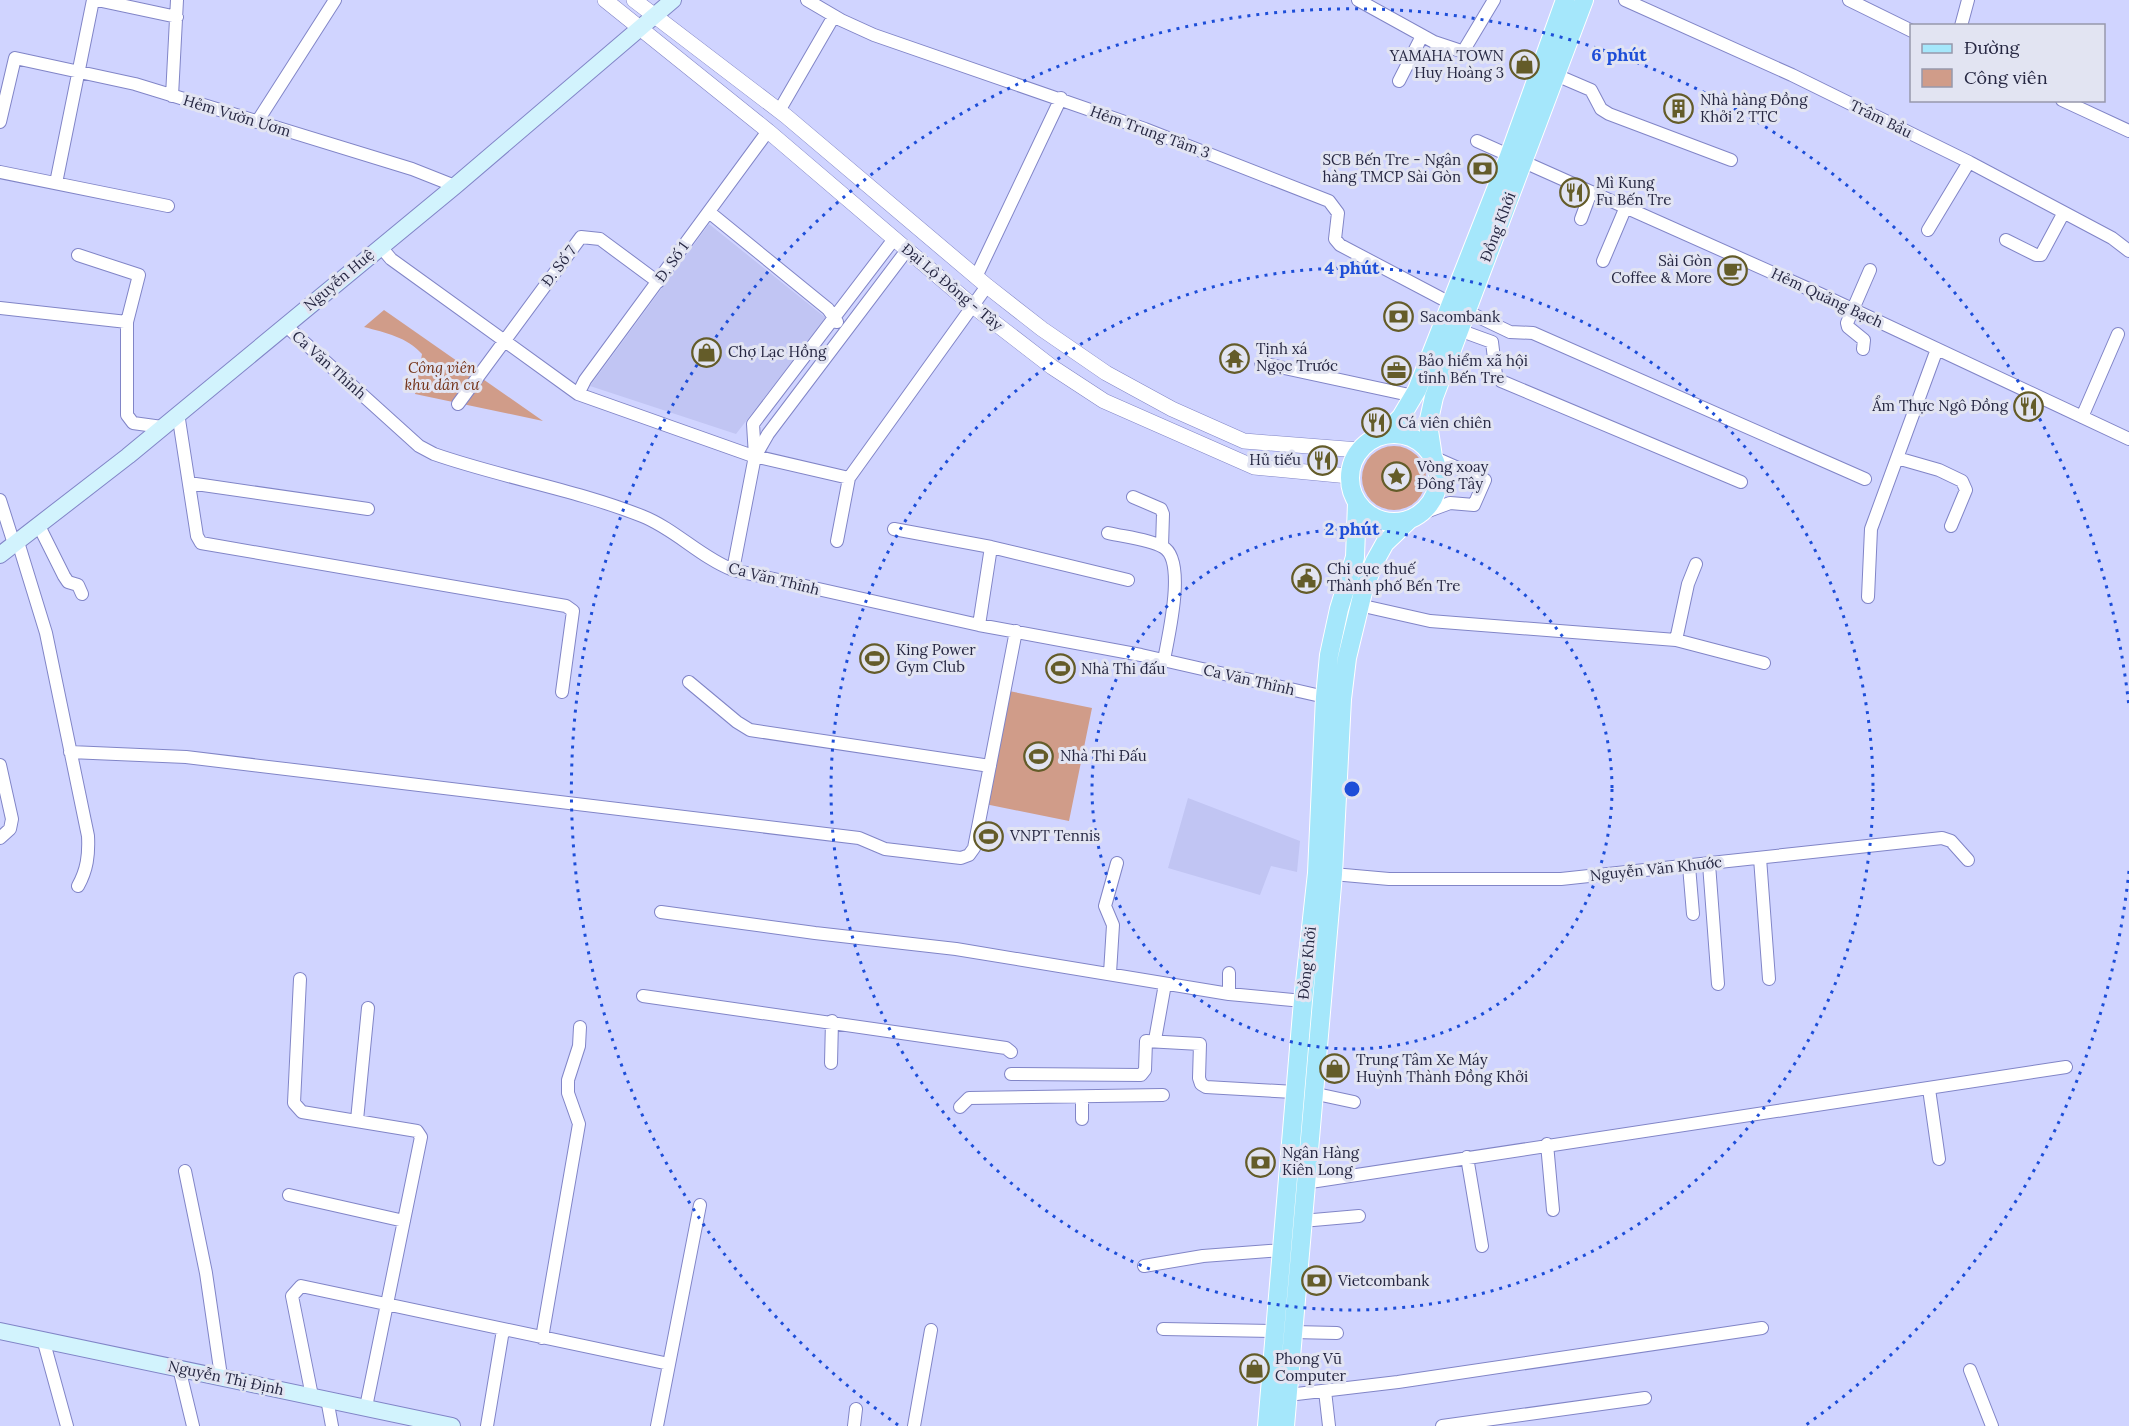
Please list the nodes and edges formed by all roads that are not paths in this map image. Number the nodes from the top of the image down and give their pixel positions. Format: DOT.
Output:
graph roads {
  1 [pos="95,0"];
  2 [pos="177,0"];
  3 [pos="335,0"];
  4 [pos="605,0"];
  5 [pos="634,0"];
  6 [pos="673,0"];
  7 [pos="807,0"];
  8 [pos="1358,0"];
  9 [pos="1494,0"];
  10 [pos="1565,0"];
  11 [pos="1584,0"];
  12 [pos="1625,0"];
  13 [pos="1849,0"];
  14 [pos="1968,0"];
  15 [pos="655,16"];
  16 [pos="834,16"];
  17 [pos="177,17"];
  18 [pos="1962,24"];
  19 [pos="640,28"];
  20 [pos="1910,30"];
  21 [pos="1422,36"];
  22 [pos="79,70"];
  23 [pos="1556,75"];
  24 [pos="1400,81"];
  25 [pos="172,96"];
  26 [pos="1060,98"];
  27 [pos="2066,102"];
  28 [pos="779,111"];
  29 [pos="0,122"];
  30 [pos="257,122"];
  31 [pos="768,131"];
  32 [pos="2129,131"];
  33 [pos="1477,141"];
  34 [pos="1516,159"];
  35 [pos="1731,160"];
  36 [pos="1969,162"];
  37 [pos="0,172"];
  38 [pos="56,183"];
  39 [pos="455,186"];
  40 [pos="1591,192"];
  41 [pos="168,206"];
  42 [pos="1625,209"];
  43 [pos="709,212"];
  44 [pos="2063,214"];
  45 [pos="1581,219"];
  46 [pos="1928,230"];
  47 [pos="894,239"];
  48 [pos="2006,240"];
  49 [pos="380,246"];
  50 [pos="907,250"];
  51 [pos="2129,251"];
  52 [pos="78,255"];
  53 [pos="1603,261"];
  54 [pos="1870,270"];
  55 [pos="981,281"];
  56 [pos="658,282"];
  57 [pos="973,306"];
  58 [pos="0,308"];
  59 [pos="1459,308"];
  60 [pos="1851,309"];
  61 [pos="834,317"];
  62 [pos="127,322"];
  63 [pos="285,325"];
  64 [pos="1459,330"];
  65 [pos="843,334"];
  66 [pos="2118,334"];
  67 [pos="504,340"];
  68 [pos="1863,349"];
  69 [pos="1937,349"];
  70 [pos="1261,363"];
  71 [pos="578,394"];
  72 [pos="1414,396"];
  73 [pos="458,404"];
  74 [pos="178,413"];
  75 [pos="2082,417"];
  76 [pos="162,427"];
  77 [pos="1383,435"];
  78 [pos="2129,439"];
  79 [pos="1359,450"];
  80 [pos="755,456"];
  81 [pos="1433,457"];
  82 [pos="1897,458"];
  83 [pos="1349,476"];
  84 [pos="849,478"];
  85 [pos="1865,479"];
  86 [pos="1741,482"];
  87 [pos="189,483"];
  88 [pos="1134,496"];
  89 [pos="0,500"];
  90 [pos="1357,503"];
  91 [pos="368,509"];
  92 [pos="1416,516"];
  93 [pos="39,526"];
  94 [pos="1951,526"];
  95 [pos="894,529"];
  96 [pos="1108,533"];
  97 [pos="837,541"];
  98 [pos="16,543"];
  99 [pos="1162,546"];
  100 [pos="991,547"];
  101 [pos="0,555"];
  102 [pos="1696,564"];
  103 [pos="732,570"];
  104 [pos="1128,580"];
  105 [pos="82,594"];
  106 [pos="1868,597"];
  107 [pos="1359,604"];
  108 [pos="979,625"];
  109 [pos="1016,631"];
  110 [pos="1676,640"];
  111 [pos="1164,660"];
  112 [pos="1764,663"];
  113 [pos="689,682"];
  114 [pos="562,692"];
  115 [pos="1325,697"];
  116 [pos="70,752"];
  117 [pos="0,765"];
  118 [pos="990,766"];
  119 [pos="0,838"];
  120 [pos="1760,858"];
  121 [pos="1968,860"];
  122 [pos="1117,862"];
  123 [pos="1709,864"];
  124 [pos="1689,866"];
  125 [pos="1333,874"];
  126 [pos="78,886"];
  127 [pos="661,912"];
  128 [pos="1693,914"];
  129 [pos="1110,973"];
  130 [pos="1229,973"];
  131 [pos="300,979"];
  132 [pos="1769,979"];
  133 [pos="1165,984"];
  134 [pos="1718,984"];
  135 [pos="1229,994"];
  136 [pos="643,996"];
  137 [pos="1303,1001"];
  138 [pos="368,1008"];
  139 [pos="832,1021"];
  140 [pos="580,1027"];
  141 [pos="1155,1040"];
  142 [pos="1011,1052"];
  143 [pos="831,1063"];
  144 [pos="2066,1067"];
  145 [pos="1011,1074"];
  146 [pos="1929,1089"];
  147 [pos="1304,1092"];
  148 [pos="1163,1095"];
  149 [pos="1082,1097"];
  150 [pos="1354,1102"];
  151 [pos="960,1107"];
  152 [pos="1082,1119"];
  153 [pos="357,1120"];
  154 [pos="1547,1144"];
  155 [pos="1467,1157"];
  156 [pos="1938,1160"];
  157 [pos="185,1171"];
  158 [pos="1304,1183"];
  159 [pos="289,1195"];
  160 [pos="700,1205"];
  161 [pos="1553,1210"];
  162 [pos="1359,1216"];
  163 [pos="404,1221"];
  164 [pos="1302,1221"];
  165 [pos="1482,1246"];
  166 [pos="1283,1250"];
  167 [pos="1144,1266"];
  168 [pos="386,1305"];
  169 [pos="1762,1328"];
  170 [pos="1163,1329"];
  171 [pos="503,1330"];
  172 [pos="931,1330"];
  173 [pos="0,1331"];
  174 [pos="1284,1332"];
  175 [pos="1337,1333"];
  176 [pos="542,1338"];
  177 [pos="44,1339"];
  178 [pos="669,1364"];
  179 [pos="179,1368"];
  180 [pos="1970,1370"];
  181 [pos="221,1376"];
  182 [pos="1325,1391"];
  183 [pos="1288,1395"];
  184 [pos="320,1397"];
  185 [pos="1645,1398"];
  186 [pos="366,1407"];
  187 [pos="856,1408"];
  188 [pos="427,1423"];
  189 [pos="67,1426"];
  190 [pos="193,1426"];
  191 [pos="332,1426"];
  192 [pos="452,1426"];
  193 [pos="487,1426"];
  194 [pos="657,1426"];
  195 [pos="854,1426"];
  196 [pos="914,1426"];
  197 [pos="1267,1426"];
  198 [pos="1285,1426"];
  199 [pos="1329,1426"];
  200 [pos="1442,1426"];
  201 [pos="1992,1426"];
  1 -- 17 [label="street"];
  1 -- 22 [label="street"];
  2 -- 17 [label="street"];
  3 -- 30 [label="street"];
  4 -- 19 [label="street, Đại Lộ Đông - Tây"];
  5 -- 15 [label="street, Đại Lộ Đông - Tây"];
  6 -- 15 [label="main road, Nguyễn Huệ"];
  7 -- 16 [label="street, Hẻm Trung Tâm 3"];
  8 -- 21 [label="street"];
  9 -- 21 [label="street"];
  10 -- 34 [label="main road, Đồng Khởi"];
  11 -- 23 [label="main road, Đồng Khởi"];
  12 -- 36 [label="street, Trâm Bầu"];
  13 -- 20 [label="street"];
  14 -- 18 [label="street"];
  15 -- 19 [label="main road, Nguyễn Huệ"];
  15 -- 28 [label="street, Đại Lộ Đông - Tây"];
  16 -- 26 [label="street, Hẻm Trung Tâm 3"];
  16 -- 28 [label="street"];
  17 -- 25 [label="street"];
  19 -- 31 [label="street, Đại Lộ Đông - Tây"];
  19 -- 39 [label="main road, Nguyễn Huệ"];
  21 -- 24 [label="street"];
  22 -- 25 [label="street, Hẻm Vườn Ươm"];
  22 -- 29 [label="street, Hẻm Vườn Ươm"];
  22 -- 38 [label="street"];
  23 -- 34 [label="main road, Đồng Khởi"];
  23 -- 35 [label="street"];
  25 -- 30 [label="street, Hẻm Vườn Ươm"];
  26 -- 55 [label="street"];
  26 -- 59 [label="street, Hẻm Trung Tâm 3"];
  27 -- 32 [label="street"];
  28 -- 55 [label="street, Đại Lộ Đông - Tây"];
  30 -- 39 [label="street, Hẻm Vườn Ươm"];
  31 -- 43 [label="street, Đ. Số 1"];
  31 -- 47 [label="street, Đại Lộ Đông - Tây"];
  33 -- 34 [label="street, Hẻm Quảng Bạch"];
  34 -- 40 [label="street, Hẻm Quảng Bạch"];
  34 -- 59 [label="main road, Đồng Khởi"];
  36 -- 44 [label="street, Trâm Bầu"];
  36 -- 46 [label="street"];
  37 -- 38 [label="street"];
  38 -- 41 [label="street"];
  39 -- 49 [label="main road, Nguyễn Huệ"];
  40 -- 42 [label="street, Hẻm Quảng Bạch"];
  40 -- 45 [label="street"];
  42 -- 53 [label="street"];
  42 -- 60 [label="street, Hẻm Quảng Bạch"];
  43 -- 56 [label="street, Đ. Số 1"];
  43 -- 61 [label="street"];
  44 -- 48 [label="street"];
  44 -- 51 [label="street, Trâm Bầu"];
  47 -- 50 [label="street, Đại Lộ Đông - Tây"];
  47 -- 61 [label="street"];
  49 -- 63 [label="main road, Nguyễn Huệ"];
  49 -- 67 [label="street"];
  50 -- 57 [label="street, Đại Lộ Đông - Tây"];
  50 -- 65 [label="street"];
  52 -- 62 [label="street"];
  54 -- 60 [label="street"];
  55 -- 57 [label="street"];
  55 -- 79 [label="street, Đại Lộ Đông - Tây"];
  56 -- 67 [label="street, Đ. Số 7"];
  56 -- 71 [label="street, Đ. Số 1"];
  57 -- 83 [label="street, Đại Lộ Đông - Tây"];
  57 -- 84 [label="street"];
  58 -- 62 [label="street"];
  59 -- 64 [label="main road, Đồng Khởi"];
  59 -- 72 [label="main road, Đồng Khởi"];
  59 -- 85 [label="street, Hẻm Trung Tâm 3"];
  60 -- 68 [label="street"];
  60 -- 69 [label="street, Hẻm Quảng Bạch"];
  61 -- 65 [label="street"];
  61 -- 80 [label="street"];
  62 -- 76 [label="street"];
  63 -- 74 [label="main road, Nguyễn Huệ"];
  63 -- 103 [label="street, Ca Văn Thỉnh"];
  64 -- 81 [label="main road, Đồng Khởi"];
  64 -- 86 [label="street"];
  65 -- 80 [label="street"];
  66 -- 75 [label="street"];
  67 -- 71 [label="street"];
  67 -- 73 [label="street"];
  69 -- 75 [label="street, Hẻm Quảng Bạch"];
  69 -- 82 [label="street"];
  70 -- 72 [label="street"];
  71 -- 80 [label="street"];
  72 -- 77 [label="main road, Đồng Khởi"];
  74 -- 76 [label="main road, Nguyễn Huệ"];
  74 -- 87 [label="street"];
  75 -- 78 [label="street, Hẻm Quảng Bạch"];
  76 -- 93 [label="main road, Nguyễn Huệ"];
  77 -- 79 [label="main road"];
  77 -- 81 [label="main road"];
  79 -- 83 [label="main road"];
  80 -- 84 [label="street"];
  80 -- 103 [label="street"];
  81 -- 92 [label="main road"];
  81 -- 92 [label="street"];
  82 -- 94 [label="street"];
  82 -- 106 [label="street"];
  83 -- 90 [label="main road"];
  84 -- 97 [label="street"];
  87 -- 91 [label="street"];
  87 -- 114 [label="street"];
  88 -- 99 [label="street"];
  89 -- 98 [label="street"];
  90 -- 92 [label="main road"];
  90 -- 115 [label="main road, Đồng Khởi"];
  92 -- 107 [label="main road, Đồng Khởi"];
  93 -- 98 [label="main road, Nguyễn Huệ"];
  93 -- 105 [label="street"];
  95 -- 100 [label="street"];
  96 -- 99 [label="street"];
  98 -- 101 [label="main road, Nguyễn Huệ"];
  98 -- 116 [label="street"];
  99 -- 111 [label="street"];
  100 -- 104 [label="street"];
  100 -- 108 [label="street"];
  102 -- 110 [label="street"];
  103 -- 108 [label="street, Ca Văn Thỉnh"];
  107 -- 110 [label="street"];
  107 -- 125 [label="main road, Đồng Khởi"];
  108 -- 109 [label="street, Ca Văn Thỉnh"];
  109 -- 111 [label="street, Ca Văn Thỉnh"];
  109 -- 118 [label="street"];
  110 -- 112 [label="street"];
  111 -- 115 [label="street, Ca Văn Thỉnh"];
  113 -- 118 [label="street"];
  115 -- 137 [label="main road, Đồng Khởi"];
  116 -- 118 [label="street"];
  116 -- 126 [label="street"];
  117 -- 119 [label="street"];
  120 -- 121 [label="street, Nguyễn Văn Khước"];
  120 -- 123 [label="street, Nguyễn Văn Khước"];
  120 -- 132 [label="street"];
  122 -- 129 [label="street"];
  123 -- 124 [label="street, Nguyễn Văn Khước"];
  123 -- 134 [label="street"];
  124 -- 125 [label="street, Nguyễn Văn Khước"];
  124 -- 128 [label="street"];
  125 -- 147 [label="main road, Đồng Khởi"];
  127 -- 129 [label="street"];
  129 -- 133 [label="street"];
  130 -- 135 [label="street"];
  131 -- 153 [label="street"];
  133 -- 135 [label="street"];
  133 -- 141 [label="street"];
  135 -- 137 [label="street"];
  136 -- 139 [label="street"];
  137 -- 147 [label="main road, Đồng Khởi"];
  138 -- 153 [label="street"];
  139 -- 142 [label="street"];
  139 -- 143 [label="street"];
  140 -- 176 [label="street"];
  141 -- 145 [label="street"];
  141 -- 147 [label="street"];
  144 -- 146 [label="street"];
  146 -- 154 [label="street"];
  146 -- 156 [label="street"];
  147 -- 150 [label="street"];
  147 -- 158 [label="main road, Đồng Khởi"];
  147 -- 166 [label="main road, Đồng Khởi"];
  148 -- 149 [label="street"];
  149 -- 151 [label="street"];
  149 -- 152 [label="street"];
  153 -- 163 [label="street"];
  154 -- 155 [label="street"];
  154 -- 161 [label="street"];
  155 -- 158 [label="street"];
  155 -- 165 [label="street"];
  157 -- 181 [label="street"];
  158 -- 164 [label="main road, Đồng Khởi"];
  159 -- 163 [label="street"];
  160 -- 178 [label="street"];
  162 -- 164 [label="street"];
  163 -- 168 [label="street"];
  164 -- 174 [label="main road, Đồng Khởi"];
  166 -- 167 [label="street"];
  166 -- 174 [label="main road, Đồng Khởi"];
  168 -- 171 [label="street"];
  168 -- 184 [label="street"];
  168 -- 186 [label="street"];
  169 -- 182 [label="street"];
  170 -- 174 [label="street"];
  171 -- 176 [label="street"];
  171 -- 193 [label="street"];
  172 -- 196 [label="street"];
  173 -- 177 [label="main road, Nguyễn Thị Định"];
  174 -- 175 [label="street"];
  174 -- 183 [label="main road, Đồng Khởi"];
  174 -- 197 [label="main road, Đồng Khởi"];
  176 -- 178 [label="street"];
  177 -- 179 [label="main road, Nguyễn Thị Định"];
  177 -- 189 [label="street"];
  178 -- 194 [label="street"];
  179 -- 181 [label="main road, Nguyễn Thị Định"];
  179 -- 190 [label="street"];
  180 -- 201 [label="street"];
  181 -- 184 [label="main road, Nguyễn Thị Định"];
  182 -- 183 [label="street"];
  182 -- 199 [label="street"];
  183 -- 198 [label="main road, Đồng Khởi"];
  184 -- 186 [label="main road, Nguyễn Thị Định"];
  184 -- 191 [label="street"];
  185 -- 200 [label="street"];
  186 -- 188 [label="main road, Nguyễn Thị Định"];
  187 -- 195 [label="street"];
  188 -- 192 [label="main road, Nguyễn Thị Định"];
}
